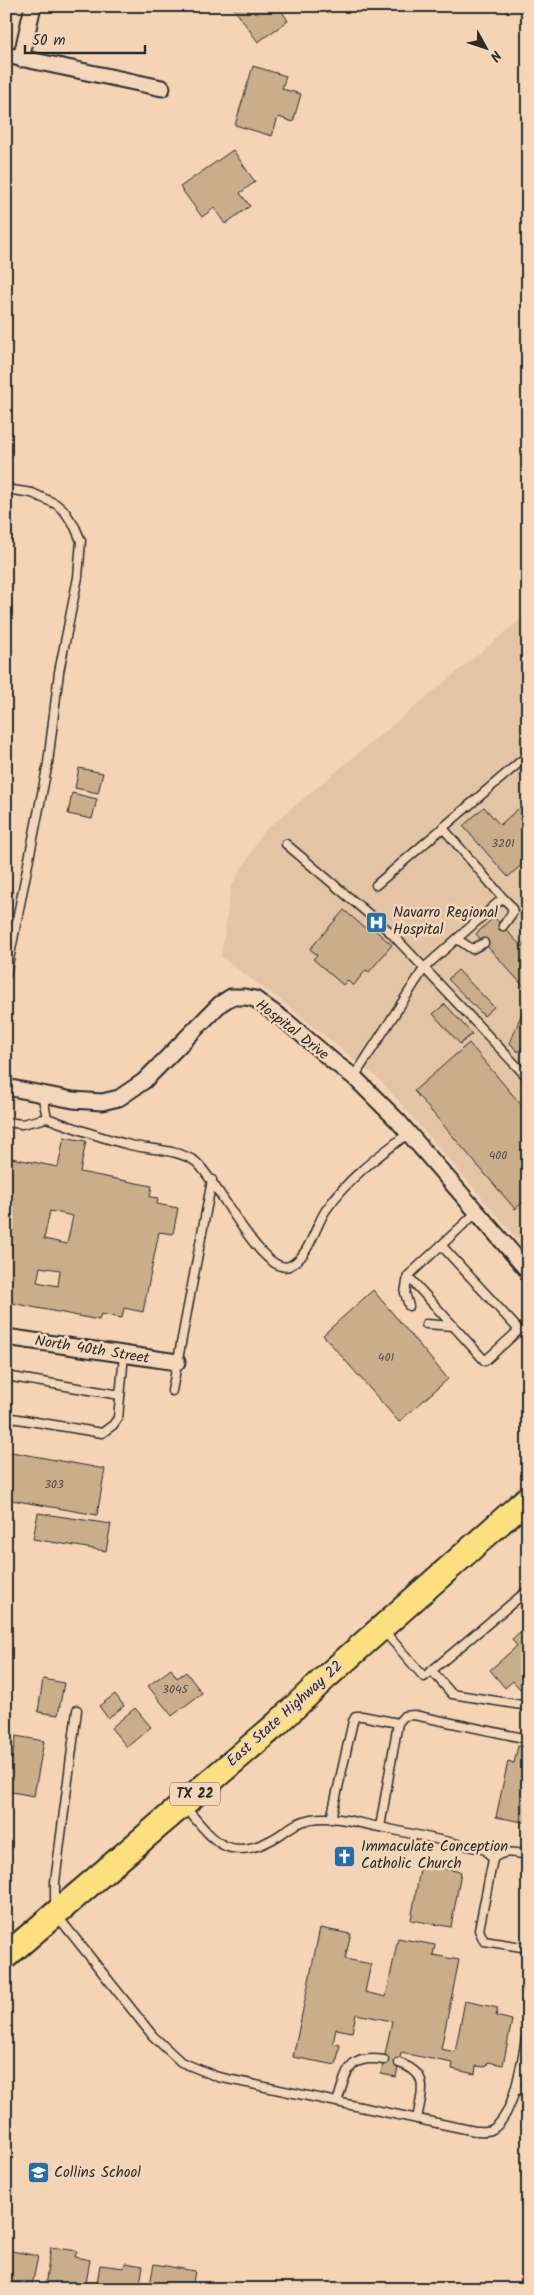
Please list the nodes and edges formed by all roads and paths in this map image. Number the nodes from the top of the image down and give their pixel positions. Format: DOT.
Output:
graph roads {
  1 [pos="34,6"];
  2 [pos="14,57"];
  3 [pos="162,88"];
  4 [pos="6,489"];
  5 [pos="528,755"];
  6 [pos="443,828"];
  7 [pos="286,844"];
  8 [pos="376,886"];
  9 [pos="503,898"];
  10 [pos="503,926"];
  11 [pos="456,939"];
  12 [pos="484,943"];
  13 [pos="425,967"];
  14 [pos="6,975"];
  15 [pos="354,1077"];
  16 [pos="528,1078"];
  17 [pos="6,1087"];
  18 [pos="42,1094"];
  19 [pos="47,1118"];
  20 [pos="6,1122"];
  21 [pos="409,1133"];
  22 [pos="212,1180"];
  23 [pos="477,1212"];
  24 [pos="441,1245"];
  25 [pos="528,1271"];
  26 [pos="408,1276"];
  27 [pos="409,1306"];
  28 [pos="426,1324"];
  29 [pos="453,1326"];
  30 [pos="6,1336"];
  31 [pos="124,1355"];
  32 [pos="177,1362"];
  33 [pos="6,1376"];
  34 [pos="172,1391"];
  35 [pos="120,1395"];
  36 [pos="6,1417"];
  37 [pos="528,1498"];
  38 [pos="528,1590"];
  39 [pos="381,1628"];
  40 [pos="432,1671"];
  41 [pos="528,1706"];
  42 [pos="77,1710"];
  43 [pos="398,1723"];
  44 [pos="528,1739"];
  45 [pos="182,1805"];
  46 [pos="331,1819"];
  47 [pos="380,1827"];
  48 [pos="528,1854"];
  49 [pos="493,1859"];
  50 [pos="55,1913"];
  51 [pos="528,1948"];
  52 [pos="6,1956"];
  53 [pos="528,2029"];
  54 [pos="384,2060"];
  55 [pos="399,2063"];
  56 [pos="515,2089"];
  57 [pos="528,2091"];
  58 [pos="337,2102"];
  59 [pos="417,2119"];
  1 -- 2 [label="street"];
  2 -- 3 [label="street"];
  4 -- 14 [label="lane"];
  5 -- 6 [label="lane"];
  6 -- 8 [label="lane"];
  6 -- 9 [label="lane"];
  7 -- 13 [label="lane"];
  9 -- 10 [label="lane"];
  9 -- 11 [label="lane"];
  11 -- 12 [label="lane"];
  11 -- 13 [label="lane"];
  13 -- 15 [label="lane"];
  13 -- 16 [label="lane"];
  15 -- 18 [label="street, Hospital Drive"];
  15 -- 21 [label="street, Hospital Drive"];
  17 -- 18 [label="street, Hospital Drive"];
  18 -- 19 [label="lane"];
  19 -- 20 [label="lane"];
  19 -- 22 [label="lane"];
  21 -- 22 [label="lane"];
  21 -- 23 [label="street, Hospital Drive"];
  22 -- 32 [label="lane"];
  23 -- 24 [label="lane"];
  23 -- 25 [label="street, Hospital Drive"];
  24 -- 26 [label="lane"];
  24 -- 29 [label="lane"];
  26 -- 27 [label="lane"];
  26 -- 29 [label="lane"];
  28 -- 29 [label="lane"];
  30 -- 31 [label="street, North 40th Street"];
  31 -- 32 [label="street, North 40th Street"];
  31 -- 35 [label="lane"];
  32 -- 34 [label="lane"];
  33 -- 35 [label="lane"];
  35 -- 36 [label="lane"];
  37 -- 39 [label="main road, TX 22"];
  38 -- 40 [label="lane"];
  39 -- 40 [label="lane"];
  39 -- 45 [label="main road, East State Highway 22 / TX 22"];
  40 -- 41 [label="lane"];
  42 -- 50 [label="lane"];
  43 -- 44 [label="lane"];
  43 -- 46 [label="lane"];
  43 -- 47 [label="lane"];
  45 -- 46 [label="lane"];
  45 -- 50 [label="main road, East State Highway 22 / TX 22"];
  46 -- 47 [label="lane"];
  47 -- 49 [label="lane"];
  48 -- 49 [label="lane"];
  49 -- 51 [label="lane"];
  50 -- 52 [label="main road, East State Highway 22 / TX 22"];
  50 -- 58 [label="lane"];
  53 -- 56 [label="lane"];
  54 -- 58 [label="lane"];
  55 -- 59 [label="lane"];
  56 -- 57 [label="lane"];
  56 -- 59 [label="lane"];
  58 -- 59 [label="lane"];
}
